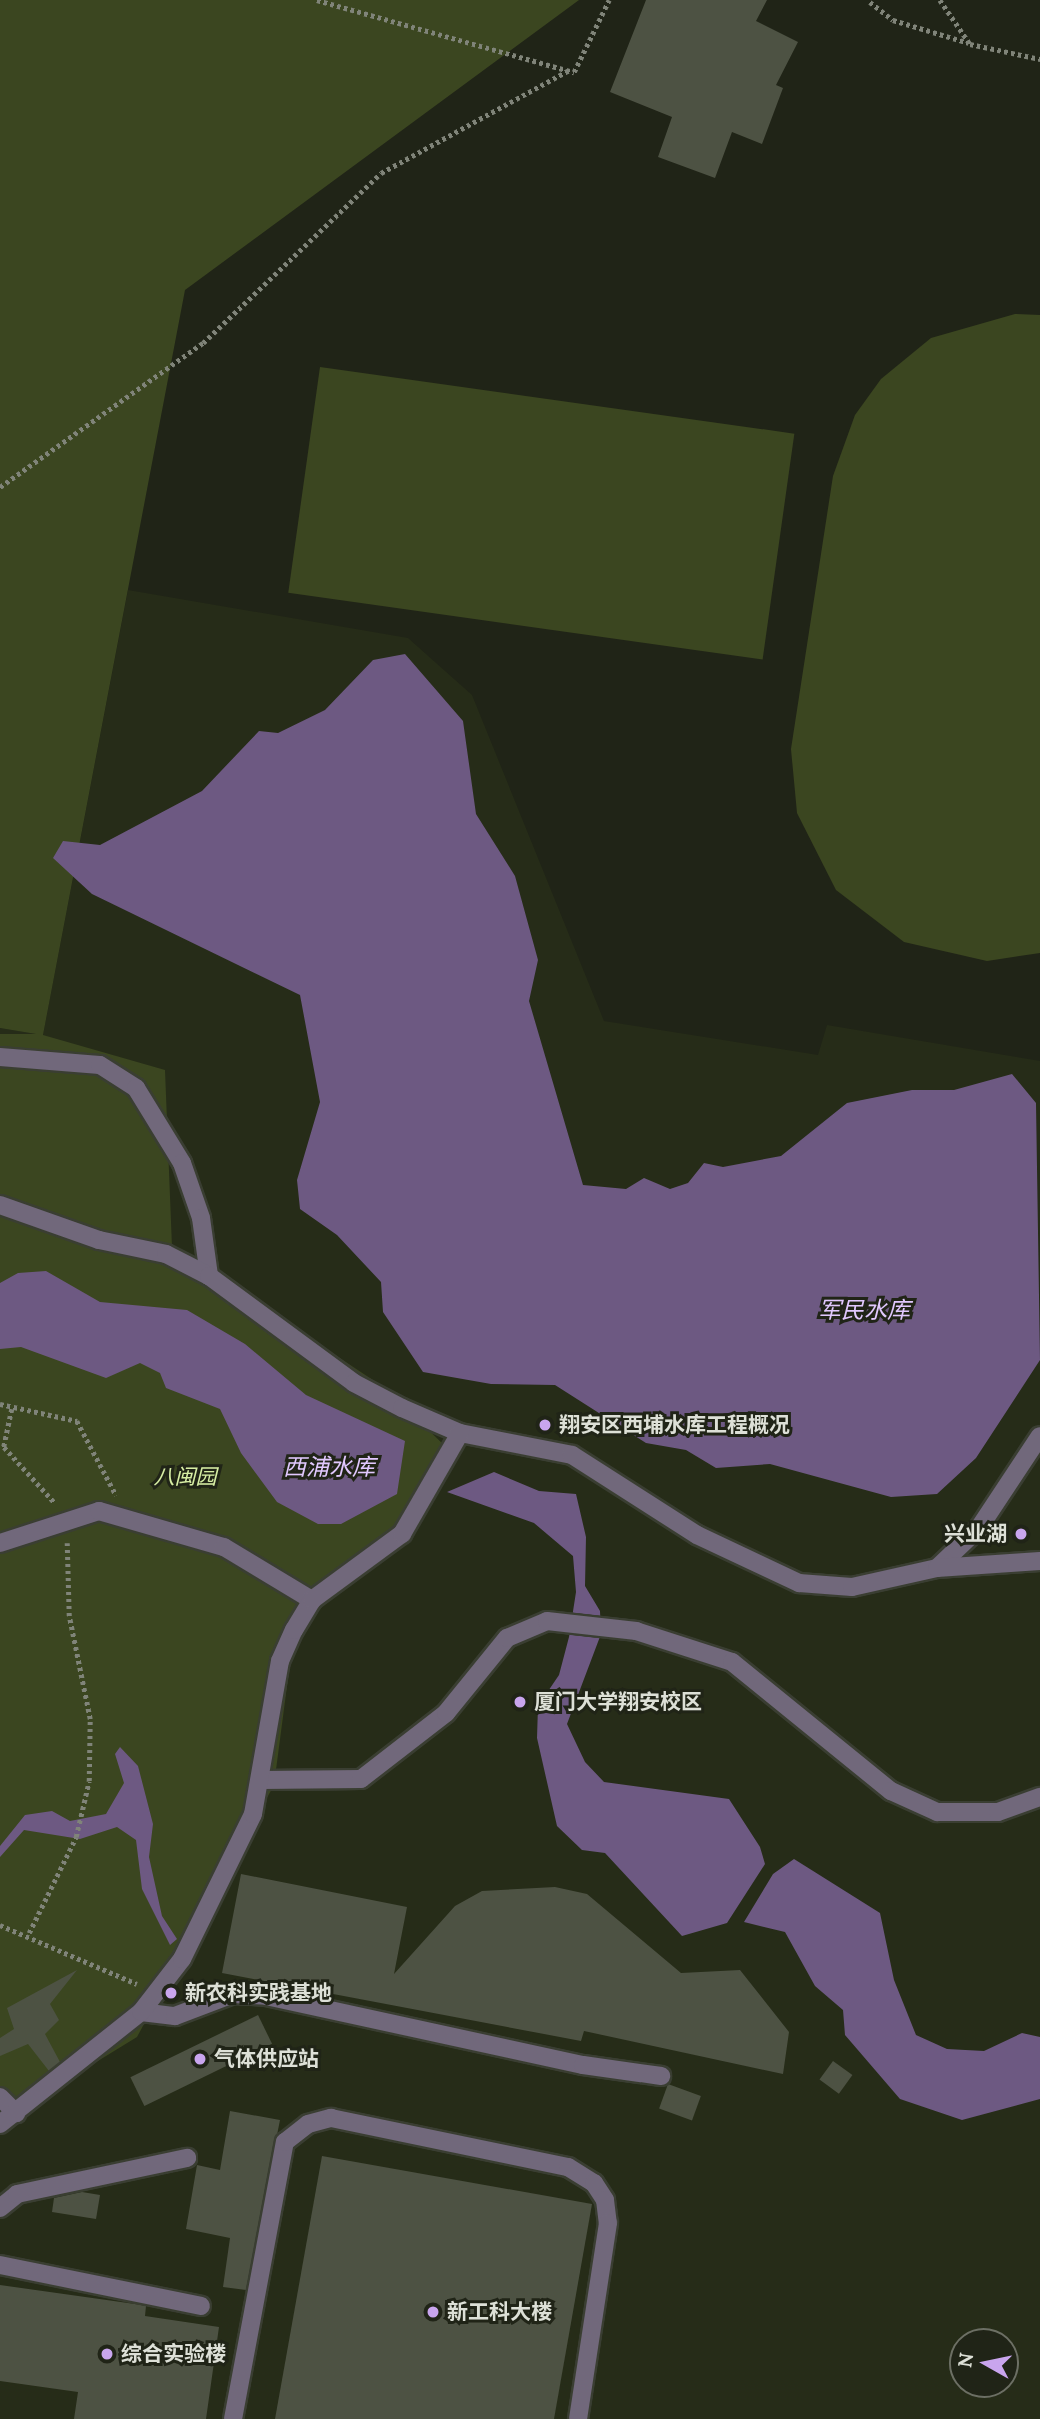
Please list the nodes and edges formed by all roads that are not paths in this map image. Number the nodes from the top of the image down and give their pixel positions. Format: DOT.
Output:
graph roads {
  1 [pos="0,1057"];
  2 [pos="0,1205"];
  3 [pos="209,1276"];
  4 [pos="460,1433"];
  5 [pos="1040,1436"];
  6 [pos="0,1543"];
  7 [pos="1040,1561"];
  8 [pos="937,1568"];
  9 [pos="312,1600"];
  10 [pos="262,1780"];
  11 [pos="1040,1797"];
  12 [pos="141,2012"];
  13 [pos="661,2076"];
  14 [pos="0,2097"];
  15 [pos="16,2113"];
  16 [pos="0,2124"];
  17 [pos="187,2158"];
  18 [pos="0,2208"];
  19 [pos="0,2265"];
  20 [pos="201,2306"];
  21 [pos="233,2419"];
  22 [pos="578,2419"];
  1 -- 3 [label="lane"];
  2 -- 3 [label="lane"];
  3 -- 4 [label="lane"];
  4 -- 8 [label="lane"];
  4 -- 9 [label="lane"];
  5 -- 8 [label="lane"];
  6 -- 9 [label="lane"];
  7 -- 8 [label="lane"];
  9 -- 10 [label="lane"];
  10 -- 11 [label="lane"];
  10 -- 12 [label="lane"];
  12 -- 13 [label="lane"];
  12 -- 15 [label="lane"];
  14 -- 15 [label="lane"];
  15 -- 16 [label="lane"];
  17 -- 18 [label="lane"];
  19 -- 20 [label="lane"];
  21 -- 22 [label="lane"];
}
